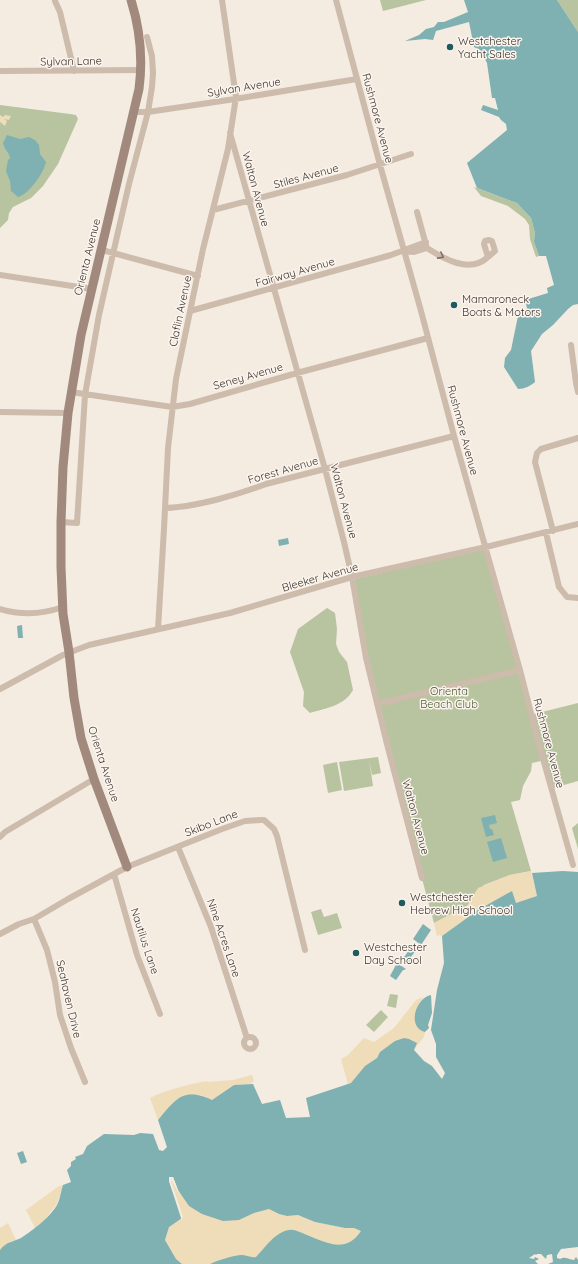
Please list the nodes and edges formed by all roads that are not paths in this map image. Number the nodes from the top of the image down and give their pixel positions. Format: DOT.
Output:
graph roads {
  1 [pos="131,0"];
  2 [pos="222,0"];
  3 [pos="336,0"];
  4 [pos="55,1"];
  5 [pos="147,37"];
  6 [pos="142,70"];
  7 [pos="0,71"];
  8 [pos="74,71"];
  9 [pos="357,79"];
  10 [pos="235,100"];
  11 [pos="134,112"];
  12 [pos="148,112"];
  13 [pos="230,133"];
  14 [pos="411,154"];
  15 [pos="380,164"];
  16 [pos="118,181"];
  17 [pos="129,184"];
  18 [pos="249,201"];
  19 [pos="213,210"];
  20 [pos="417,212"];
  21 [pos="427,245"];
  22 [pos="102,250"];
  23 [pos="404,251"];
  24 [pos="113,253"];
  25 [pos="488,258"];
  26 [pos="0,275"];
  27 [pos="198,276"];
  28 [pos="274,288"];
  29 [pos="92,289"];
  30 [pos="190,311"];
  31 [pos="428,338"];
  32 [pos="571,345"];
  33 [pos="297,373"];
  34 [pos="71,392"];
  35 [pos="578,392"];
  36 [pos="85,395"];
  37 [pos="172,407"];
  38 [pos="0,412"];
  39 [pos="68,413"];
  40 [pos="454,436"];
  41 [pos="578,438"];
  42 [pos="325,469"];
  43 [pos="165,508"];
  44 [pos="61,522"];
  45 [pos="578,524"];
  46 [pos="554,531"];
  47 [pos="546,533"];
  48 [pos="486,547"];
  49 [pos="352,578"];
  50 [pos="578,598"];
  51 [pos="63,607"];
  52 [pos="0,608"];
  53 [pos="158,630"];
  54 [pos="69,652"];
  55 [pos="520,670"];
  56 [pos="0,689"];
  57 [pos="377,704"];
  58 [pos="94,778"];
  59 [pos="0,837"];
  60 [pos="178,847"];
  61 [pos="573,866"];
  62 [pos="127,867"];
  63 [pos="114,874"];
  64 [pos="422,878"];
  65 [pos="34,919"];
  66 [pos="0,934"];
  67 [pos="305,950"];
  68 [pos="160,1014"];
  69 [pos="248,1038"];
  70 [pos="85,1082"];
  1 -- 6 [label="street, Orienta Avenue"];
  2 -- 10 [label="street, Claflin Avenue"];
  3 -- 9 [label="street, Rushmore Avenue"];
  4 -- 8 [label="street"];
  5 -- 12 [label="street"];
  6 -- 8 [label="street, Sylvan Lane"];
  6 -- 11 [label="street, Orienta Avenue"];
  7 -- 8 [label="street, Sylvan Lane"];
  9 -- 10 [label="street, Sylvan Avenue"];
  9 -- 15 [label="street, Rushmore Avenue"];
  10 -- 12 [label="street, Sylvan Avenue"];
  10 -- 13 [label="street, Claflin Avenue"];
  11 -- 12 [label="street, Sylvan Avenue"];
  11 -- 16 [label="street, Orienta Avenue"];
  12 -- 17 [label="street"];
  13 -- 18 [label="street, Walton Avenue"];
  13 -- 19 [label="street, Claflin Avenue"];
  14 -- 15 [label="street, Stiles Avenue"];
  15 -- 18 [label="street, Stiles Avenue"];
  15 -- 23 [label="street, Rushmore Avenue"];
  16 -- 17 [label="street"];
  16 -- 22 [label="street, Orienta Avenue"];
  17 -- 24 [label="street"];
  18 -- 19 [label="street, Stiles Avenue"];
  18 -- 28 [label="street, Walton Avenue"];
  19 -- 27 [label="street, Claflin Avenue"];
  20 -- 21 [label="street"];
  21 -- 23 [label="street, Fairway Avenue"];
  21 -- 25 [label="street, one-way"];
  22 -- 24 [label="street"];
  22 -- 29 [label="street, Orienta Avenue"];
  23 -- 28 [label="street, Fairway Avenue"];
  23 -- 31 [label="street, Rushmore Avenue"];
  24 -- 27 [label="street"];
  24 -- 36 [label="street"];
  26 -- 29 [label="street"];
  27 -- 30 [label="street, Claflin Avenue"];
  28 -- 30 [label="street, Fairway Avenue"];
  28 -- 33 [label="street, Walton Avenue"];
  29 -- 34 [label="street, Orienta Avenue"];
  30 -- 37 [label="street, Claflin Avenue"];
  31 -- 33 [label="street, Seney Avenue"];
  31 -- 40 [label="street, Rushmore Avenue"];
  32 -- 35 [label="street"];
  33 -- 37 [label="street, Seney Avenue"];
  33 -- 42 [label="street, Walton Avenue"];
  34 -- 36 [label="street, Seney Avenue"];
  34 -- 39 [label="street, Orienta Avenue"];
  36 -- 37 [label="street, Seney Avenue"];
  36 -- 44 [label="street"];
  37 -- 43 [label="street, Claflin Avenue"];
  38 -- 39 [label="street"];
  39 -- 44 [label="street, Orienta Avenue"];
  40 -- 42 [label="street, Forest Avenue"];
  40 -- 48 [label="street, Rushmore Avenue"];
  41 -- 46 [label="street"];
  42 -- 43 [label="street, Forest Avenue"];
  42 -- 49 [label="street, Walton Avenue"];
  43 -- 53 [label="street, Claflin Avenue"];
  44 -- 51 [label="street, Orienta Avenue"];
  45 -- 46 [label="street, Bleeker Avenue"];
  46 -- 47 [label="street, Bleeker Avenue"];
  47 -- 48 [label="street, Bleeker Avenue"];
  47 -- 50 [label="street"];
  48 -- 49 [label="street, Bleeker Avenue"];
  48 -- 55 [label="street, Rushmore Avenue"];
  49 -- 53 [label="street, Bleeker Avenue"];
  49 -- 57 [label="street, Walton Avenue"];
  51 -- 52 [label="street"];
  51 -- 54 [label="street, Orienta Avenue"];
  53 -- 54 [label="street, Bleeker Avenue"];
  54 -- 56 [label="street, Bleeker Avenue"];
  54 -- 58 [label="street, Orienta Avenue"];
  55 -- 57 [label="street"];
  55 -- 61 [label="street, Rushmore Avenue"];
  57 -- 64 [label="street, Walton Avenue"];
  58 -- 59 [label="street"];
  58 -- 62 [label="street, Orienta Avenue"];
  60 -- 62 [label="street, Skibo Lane"];
  60 -- 67 [label="street, Skibo Lane"];
  60 -- 69 [label="street, Nine Acres Lane"];
  62 -- 63 [label="street"];
  63 -- 65 [label="street"];
  63 -- 68 [label="street, Nautilus Lane"];
  65 -- 66 [label="street"];
  65 -- 70 [label="street, Seahaven Drive"];
}
